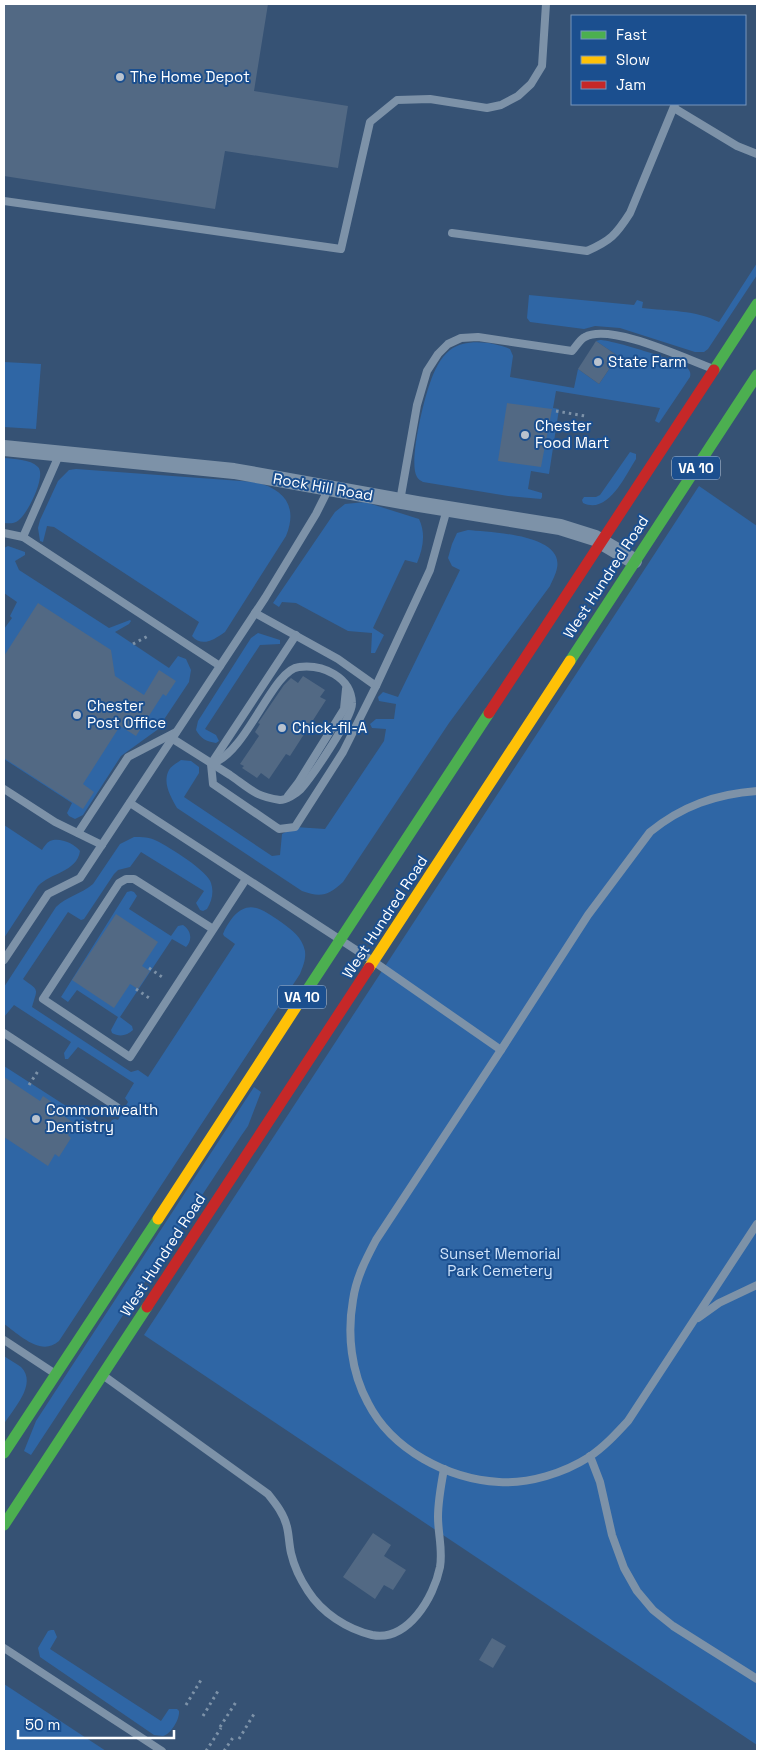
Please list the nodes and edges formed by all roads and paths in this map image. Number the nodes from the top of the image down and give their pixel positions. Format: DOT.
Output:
graph roads {
  1 [pos="546,4"];
  2 [pos="675,106"];
  3 [pos="757,154"];
  4 [pos="4,201"];
  5 [pos="452,233"];
  6 [pos="757,304"];
  7 [pos="715,370"];
  8 [pos="757,375"];
  9 [pos="556,411"];
  10 [pos="585,416"];
  11 [pos="4,448"];
  12 [pos="60,453"];
  13 [pos="329,487"];
  14 [pos="400,500"];
  15 [pos="446,509"];
  16 [pos="4,533"];
  17 [pos="23,537"];
  18 [pos="602,542"];
  19 [pos="634,560"];
  20 [pos="255,613"];
  21 [pos="296,635"];
  22 [pos="220,666"];
  23 [pos="376,686"];
  24 [pos="178,731"];
  25 [pos="172,739"];
  26 [pos="211,764"];
  27 [pos="4,789"];
  28 [pos="757,791"];
  29 [pos="130,803"];
  30 [pos="78,833"];
  31 [pos="102,845"];
  32 [pos="246,879"];
  33 [pos="213,929"];
  34 [pos="339,940"];
  35 [pos="4,960"];
  36 [pos="373,962"];
  37 [pos="149,968"];
  38 [pos="176,986"];
  39 [pos="4,1033"];
  40 [pos="501,1050"];
  41 [pos="117,1107"];
  42 [pos="757,1224"];
  43 [pos="757,1285"];
  44 [pos="693,1322"];
  45 [pos="4,1340"];
  46 [pos="56,1374"];
  47 [pos="102,1375"];
  48 [pos="4,1453"];
  49 [pos="590,1456"];
  50 [pos="444,1469"];
  51 [pos="4,1525"];
  52 [pos="4,1648"];
  53 [pos="757,1679"];
  54 [pos="201,1680"];
  55 [pos="218,1691"];
  56 [pos="236,1702"];
  57 [pos="186,1705"];
  58 [pos="254,1714"];
  59 [pos="202,1716"];
  60 [pos="234,1736"];
  61 [pos="239,1739"];
  62 [pos="162,1751"];
  63 [pos="206,1751"];
  64 [pos="224,1751"];
  1 -- 4 [label="lane"];
  2 -- 3 [label="lane"];
  2 -- 5 [label="lane"];
  6 -- 7 [label="main road, West Hundred Road / VA 10"];
  7 -- 14 [label="lane"];
  7 -- 18 [label="main road, West Hundred Road / VA 10"];
  8 -- 19 [label="main road, West Hundred Road / VA 10"];
  9 -- 10 [label="path"];
  11 -- 12 [label="street, Rock Hill Road"];
  12 -- 13 [label="street, Rock Hill Road"];
  12 -- 17 [label="lane"];
  13 -- 14 [label="street, Rock Hill Road"];
  13 -- 20 [label="lane"];
  14 -- 15 [label="street, Rock Hill Road"];
  15 -- 18 [label="street, Rock Hill Road"];
  15 -- 23 [label="lane"];
  16 -- 17 [label="lane"];
  17 -- 22 [label="lane"];
  18 -- 19 [label="street, Rock Hill Road"];
  18 -- 34 [label="main road, West Hundred Road / VA 10"];
  19 -- 36 [label="main road, West Hundred Road / VA 10"];
  20 -- 21 [label="lane"];
  20 -- 22 [label="lane"];
  21 -- 23 [label="lane"];
  21 -- 26 [label="lane"];
  22 -- 24 [label="lane"];
  23 -- 26 [label="lane"];
  24 -- 25 [label="lane"];
  24 -- 30 [label="lane"];
  25 -- 26 [label="lane"];
  25 -- 29 [label="lane"];
  26 -- 26 [label="lane"];
  27 -- 30 [label="lane"];
  28 -- 40 [label="lane"];
  29 -- 31 [label="lane"];
  29 -- 32 [label="lane"];
  30 -- 31 [label="lane"];
  31 -- 35 [label="lane"];
  32 -- 33 [label="lane"];
  32 -- 34 [label="lane"];
  33 -- 38 [label="lane"];
  33 -- 38 [label="lane"];
  34 -- 36 [label="lane"];
  34 -- 46 [label="main road, West Hundred Road / VA 10"];
  36 -- 40 [label="lane"];
  36 -- 47 [label="main road, West Hundred Road / VA 10"];
  37 -- 38 [label="path"];
  39 -- 41 [label="lane"];
  40 -- 50 [label="lane"];
  42 -- 44 [label="lane"];
  43 -- 44 [label="lane"];
  44 -- 49 [label="lane"];
  45 -- 46 [label="lane"];
  46 -- 48 [label="main road, West Hundred Road / VA 10"];
  47 -- 50 [label="lane"];
  47 -- 51 [label="main road, West Hundred Road / VA 10"];
  49 -- 50 [label="lane"];
  49 -- 53 [label="lane"];
  52 -- 62 [label="lane"];
  54 -- 57 [label="path"];
  55 -- 59 [label="path"];
  56 -- 63 [label="path"];
  58 -- 61 [label="path"];
  60 -- 64 [label="path"];
}
